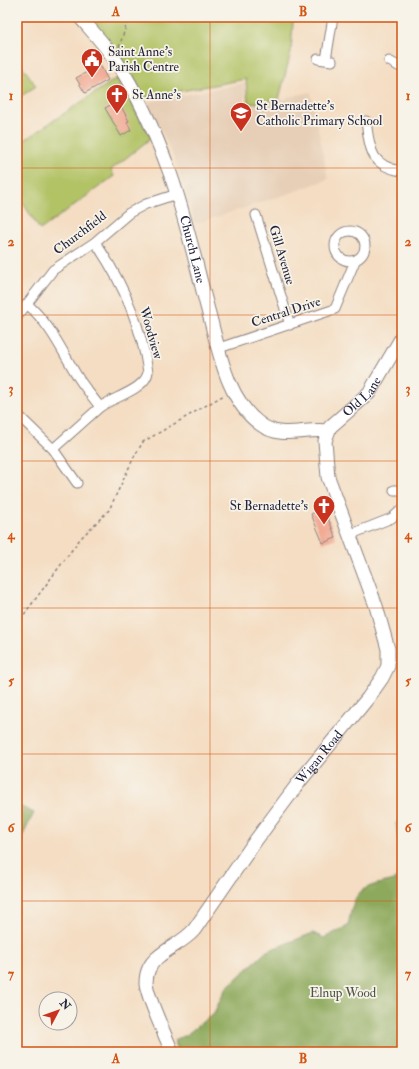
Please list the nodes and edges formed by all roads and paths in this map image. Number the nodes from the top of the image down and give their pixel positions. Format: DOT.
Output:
graph roads {
  1 [pos="80,17"];
  2 [pos="129,17"];
  3 [pos="333,17"];
  4 [pos="112,55"];
  5 [pos="325,60"];
  6 [pos="389,61"];
  7 [pos="402,68"];
  8 [pos="366,121"];
  9 [pos="402,171"];
  10 [pos="176,194"];
  11 [pos="256,215"];
  12 [pos="95,242"];
  13 [pos="355,261"];
  14 [pos="27,304"];
  15 [pos="17,317"];
  16 [pos="290,325"];
  17 [pos="401,340"];
  18 [pos="219,348"];
  19 [pos="233,390"];
  20 [pos="100,407"];
  21 [pos="17,414"];
  22 [pos="327,431"];
  23 [pos="53,449"];
  24 [pos="77,483"];
  25 [pos="402,510"];
  26 [pos="349,535"];
  27 [pos="17,624"];
  28 [pos="172,1052"];
  1 -- 4 [label="main road, Church Lane"];
  2 -- 4 [label="path"];
  3 -- 5 [label="street"];
  4 -- 10 [label="main road, Church Lane"];
  6 -- 7 [label="street"];
  8 -- 9 [label="street"];
  10 -- 12 [label="street, Churchfield"];
  10 -- 18 [label="main road, Church Lane"];
  11 -- 16 [label="street, Gill Avenue"];
  12 -- 14 [label="street, Churchfield"];
  12 -- 20 [label="street, Woodview"];
  13 -- 16 [label="street, Central Drive"];
  14 -- 15 [label="street, Churchfield"];
  14 -- 20 [label="street"];
  16 -- 18 [label="street, Central Drive"];
  17 -- 22 [label="main road, Old Lane"];
  18 -- 19 [label="main road, Church Lane"];
  19 -- 22 [label="main road, Church Lane"];
  19 -- 27 [label="path"];
  20 -- 23 [label="street, Woodview"];
  21 -- 23 [label="street"];
  22 -- 26 [label="main road, Wigan Road"];
  23 -- 24 [label="street"];
  25 -- 26 [label="street"];
  26 -- 28 [label="main road, Wigan Road"];
}
